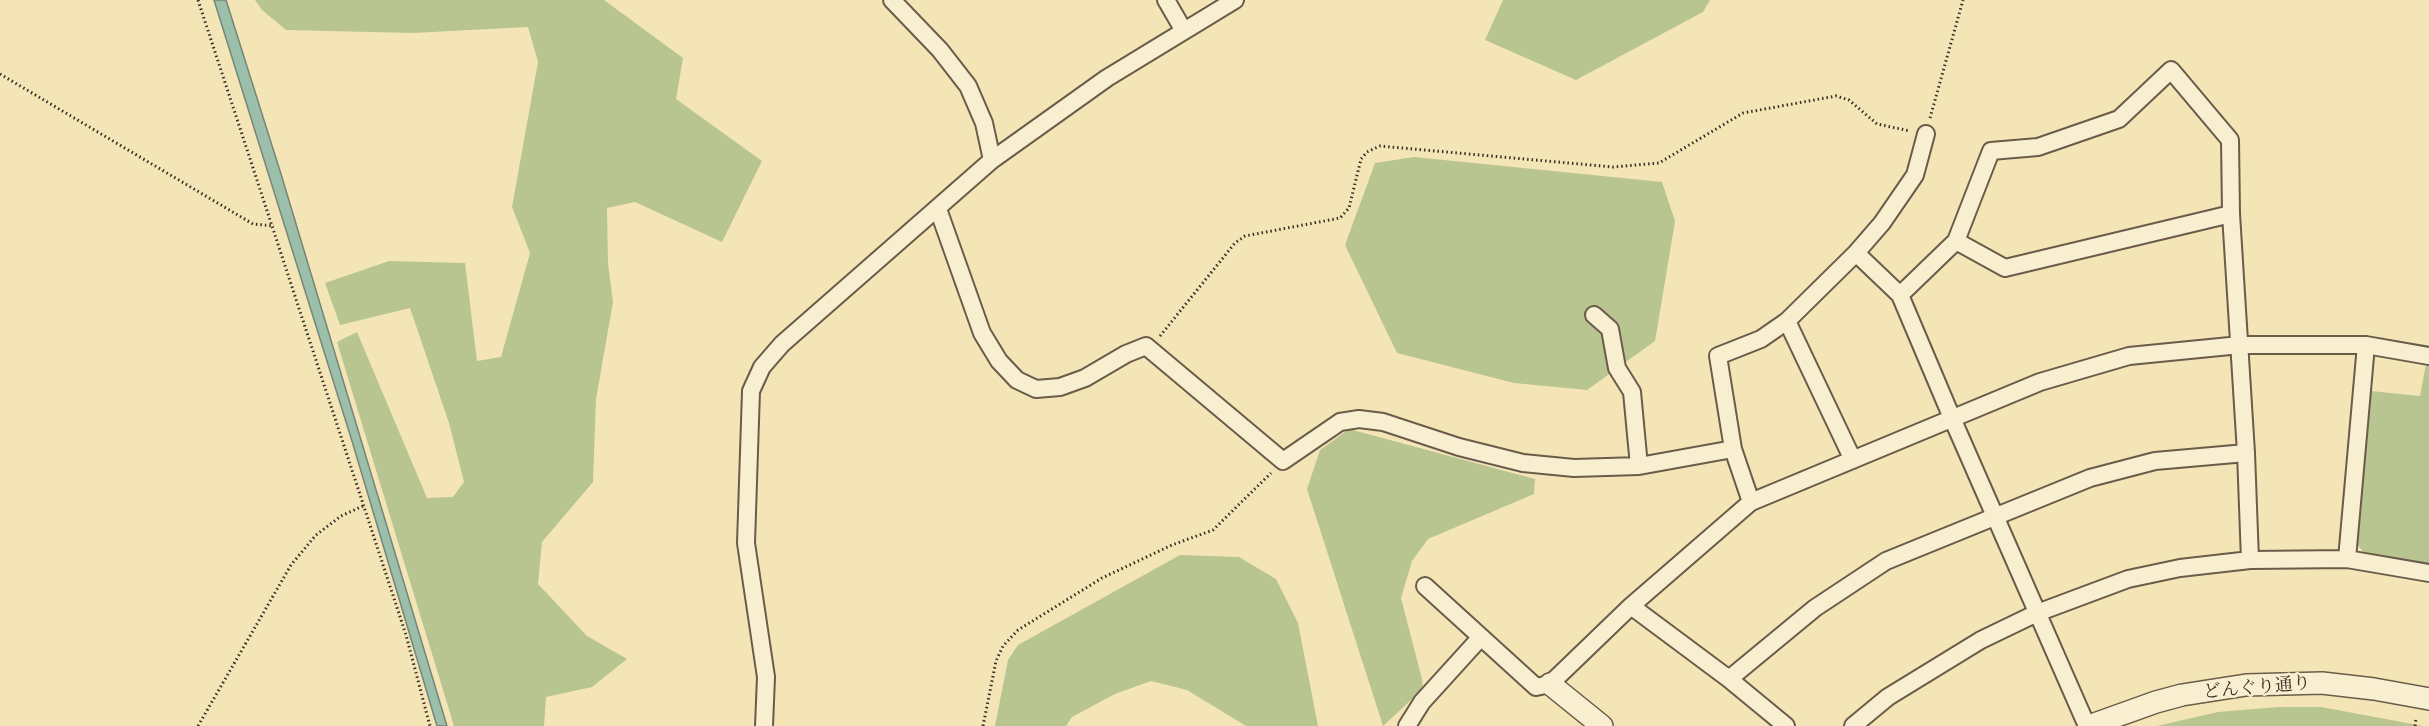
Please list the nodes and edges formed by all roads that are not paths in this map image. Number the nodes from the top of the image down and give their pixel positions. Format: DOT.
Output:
graph roads {
  1 [pos="892,0"];
  2 [pos="1166,0"];
  3 [pos="1235,0"];
  4 [pos="1184,31"];
  5 [pos="1926,134"];
  6 [pos="992,160"];
  7 [pos="938,209"];
  8 [pos="2231,214"];
  9 [pos="1956,241"];
  10 [pos="1856,253"];
  11 [pos="1900,295"];
  12 [pos="1594,315"];
  13 [pos="1787,321"];
  14 [pos="2240,345"];
  15 [pos="2366,345"];
  16 [pos="2429,356"];
  17 [pos="1952,418"];
  18 [pos="1733,448"];
  19 [pos="2246,453"];
  20 [pos="1853,460"];
  21 [pos="1639,466"];
  22 [pos="1750,502"];
  23 [pos="1995,515"];
  24 [pos="2347,559"];
  25 [pos="2250,560"];
  26 [pos="2429,573"];
  27 [pos="1425,586"];
  28 [pos="1631,606"];
  29 [pos="2037,613"];
  30 [pos="1481,637"];
  31 [pos="1729,679"];
  32 [pos="1550,684"];
  33 [pos="2429,699"];
  34 [pos="764,726"];
  35 [pos="1407,726"];
  36 [pos="1602,726"];
  37 [pos="1786,726"];
  38 [pos="1853,726"];
  39 [pos="2088,726"];
  1 -- 6 [label="street"];
  2 -- 4 [label="street"];
  3 -- 4 [label="street"];
  4 -- 6 [label="street"];
  5 -- 10 [label="street"];
  6 -- 7 [label="street"];
  7 -- 21 [label="street"];
  7 -- 34 [label="street"];
  8 -- 9 [label="street"];
  8 -- 9 [label="street"];
  8 -- 14 [label="street"];
  9 -- 11 [label="street"];
  10 -- 11 [label="street"];
  10 -- 13 [label="street"];
  11 -- 17 [label="street"];
  12 -- 21 [label="street"];
  13 -- 18 [label="street"];
  13 -- 20 [label="street"];
  14 -- 15 [label="street"];
  14 -- 17 [label="street"];
  14 -- 19 [label="street"];
  15 -- 16 [label="street"];
  15 -- 24 [label="street"];
  17 -- 20 [label="street"];
  17 -- 23 [label="street"];
  18 -- 21 [label="street"];
  18 -- 22 [label="street"];
  19 -- 23 [label="street"];
  19 -- 25 [label="street"];
  20 -- 22 [label="street"];
  22 -- 28 [label="street"];
  23 -- 29 [label="street"];
  23 -- 31 [label="street"];
  24 -- 25 [label="street"];
  24 -- 26 [label="street"];
  25 -- 29 [label="street"];
  27 -- 30 [label="street"];
  28 -- 31 [label="street"];
  28 -- 32 [label="street"];
  29 -- 38 [label="street"];
  29 -- 39 [label="street"];
  30 -- 32 [label="street"];
  30 -- 35 [label="street"];
  31 -- 37 [label="street"];
  32 -- 36 [label="street"];
  33 -- 39 [label="street, どんぐり通り"];
}
